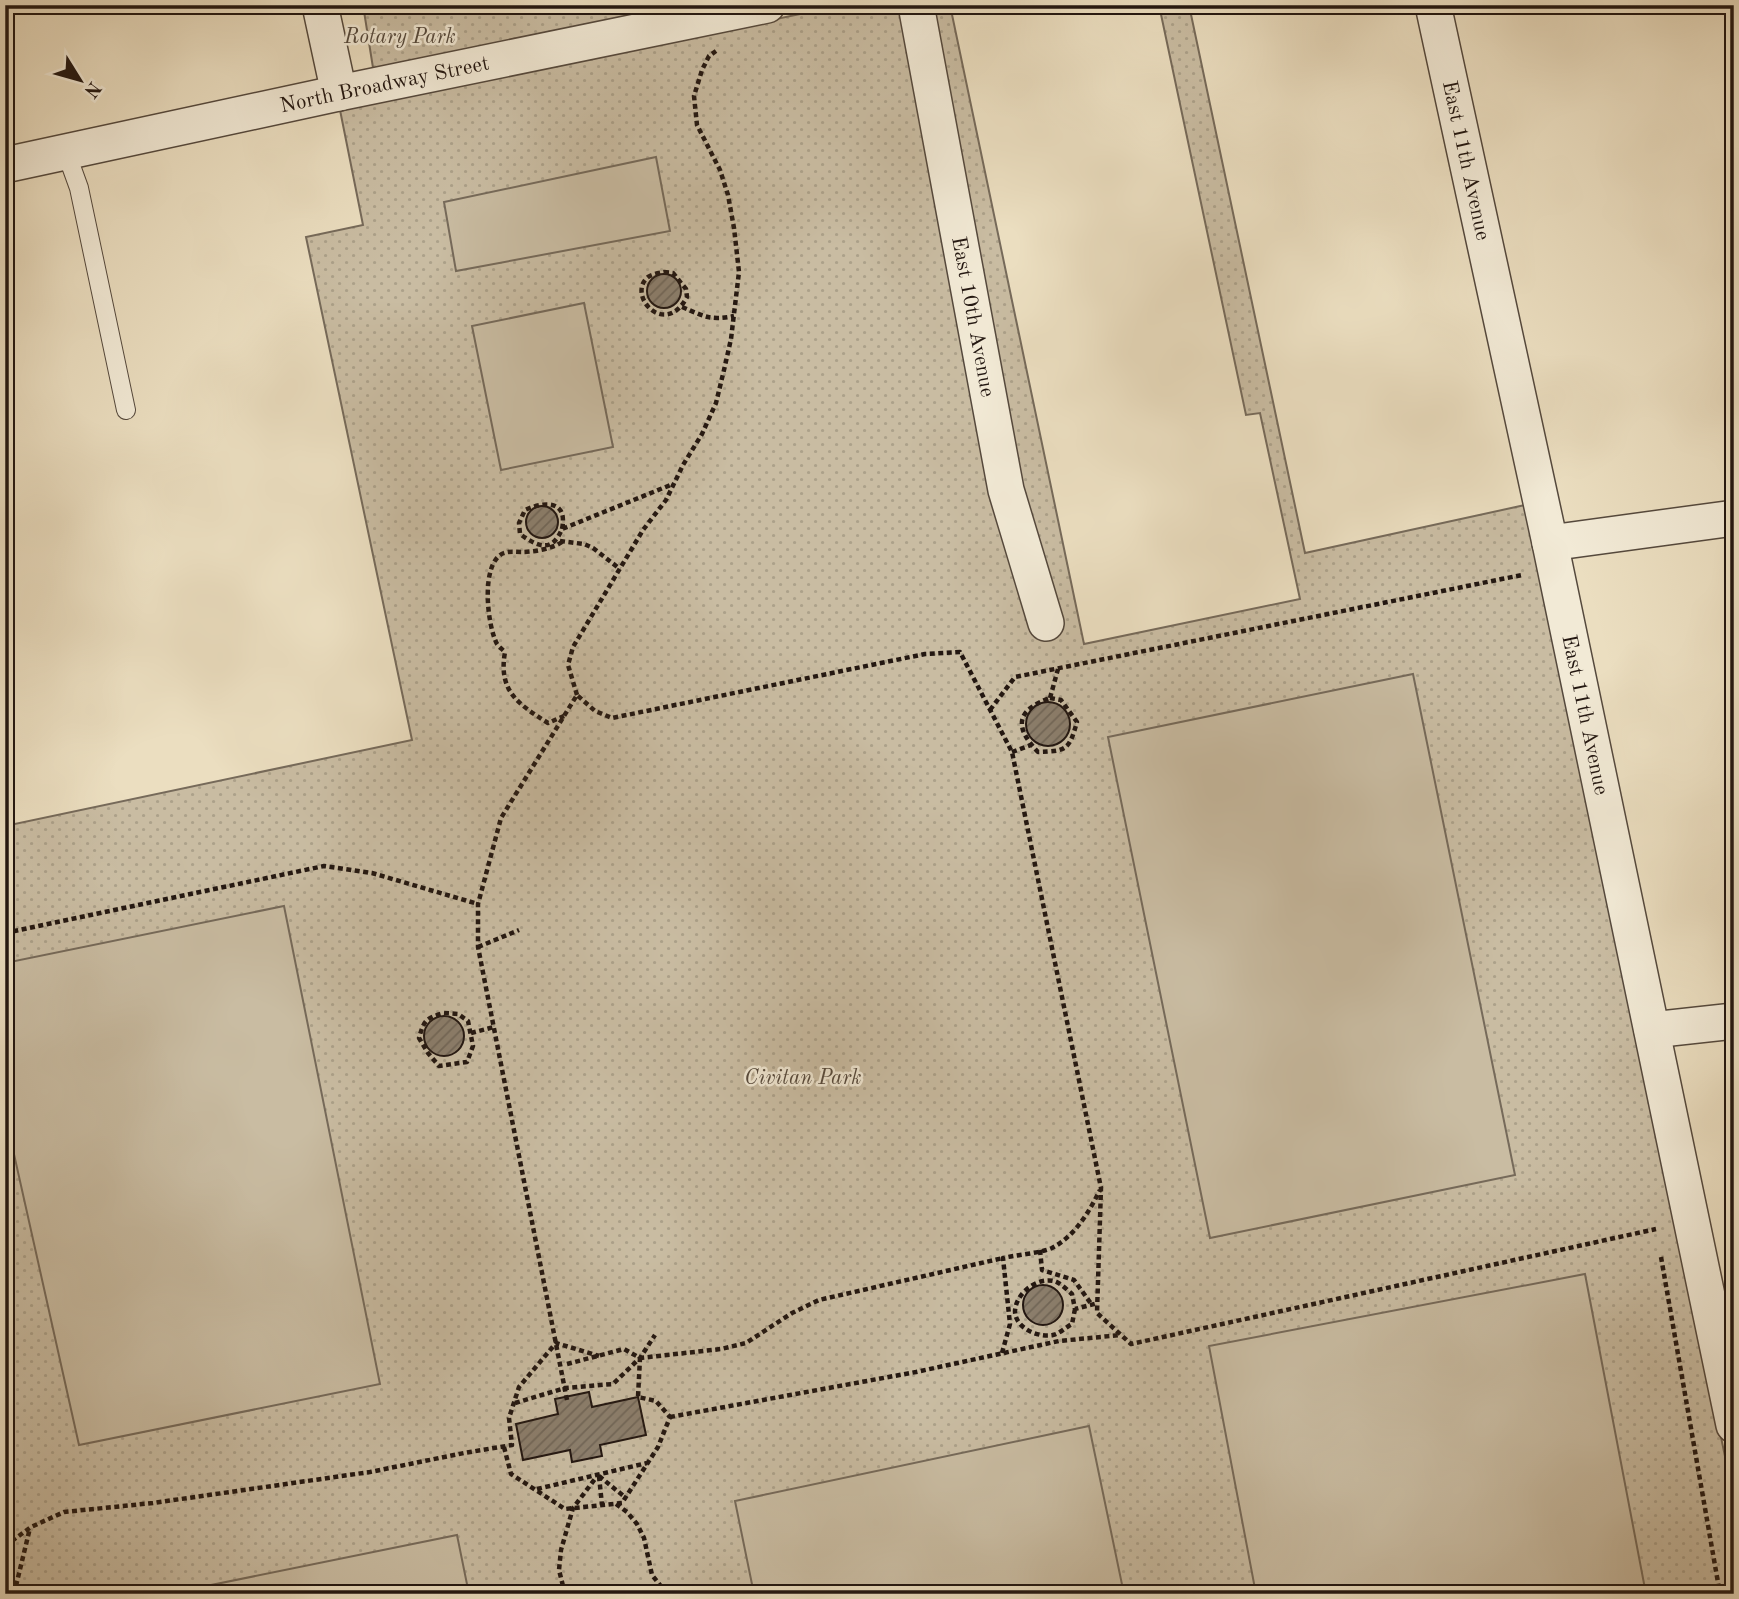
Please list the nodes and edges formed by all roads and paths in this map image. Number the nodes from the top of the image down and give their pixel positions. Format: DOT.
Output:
graph roads {
  1 [pos="320,5"];
  2 [pos="767,5"];
  3 [pos="916,5"];
  4 [pos="1433,5"];
  5 [pos="723,20"];
  6 [pos="339,93"];
  7 [pos="66,152"];
  8 [pos="5,164"];
  9 [pos="682,307"];
  10 [pos="734,316"];
  11 [pos="126,410"];
  12 [pos="673,484"];
  13 [pos="1734,518"];
  14 [pos="562,529"];
  15 [pos="560,541"];
  16 [pos="1550,543"];
  17 [pos="620,569"];
  18 [pos="1525,588"];
  19 [pos="1046,623"];
  20 [pos="1058,669"];
  21 [pos="577,695"];
  22 [pos="1050,698"];
  23 [pos="990,710"];
  24 [pos="564,716"];
  25 [pos="548,723"];
  26 [pos="552,736"];
  27 [pos="1031,745"];
  28 [pos="1012,752"];
  29 [pos="478,904"];
  30 [pos="519,930"];
  31 [pos="5,933"];
  32 [pos="478,947"];
  33 [pos="1734,1021"];
  34 [pos="494,1027"];
  35 [pos="1652,1030"];
  36 [pos="471,1033"];
  37 [pos="1101,1188"];
  38 [pos="1658,1238"];
  39 [pos="1040,1250"];
  40 [pos="1661,1252"];
  41 [pos="1003,1258"];
  42 [pos="1095,1304"];
  43 [pos="1075,1309"];
  44 [pos="655,1335"];
  45 [pos="1054,1335"];
  46 [pos="1121,1335"];
  47 [pos="1059,1341"];
  48 [pos="556,1343"];
  49 [pos="1002,1353"];
  50 [pos="599,1356"];
  51 [pos="640,1358"];
  52 [pos="567,1364"];
  53 [pos="565,1388"];
  54 [pos="568,1400"];
  55 [pos="514,1403"];
  56 [pos="670,1417"];
  57 [pos="1734,1425"];
  58 [pos="503,1446"];
  59 [pos="648,1463"];
  60 [pos="598,1475"];
  61 [pos="535,1490"];
  62 [pos="626,1498"];
  63 [pos="616,1504"];
  64 [pos="602,1506"];
  65 [pos="573,1508"];
  66 [pos="31,1527"];
  67 [pos="5,1536"];
  68 [pos="11,1542"];
  69 [pos="5,1546"];
  70 [pos="14,1594"];
  71 [pos="565,1594"];
  72 [pos="667,1594"];
  73 [pos="1720,1594"];
  1 -- 6 [label="street"];
  2 -- 5 [label="street, North Broadway Street"];
  3 -- 19 [label="street, East 10th Avenue"];
  4 -- 16 [label="street, East 11th Avenue"];
  5 -- 6 [label="street, North Broadway Street"];
  5 -- 10 [label="path"];
  6 -- 7 [label="street, North Broadway Street"];
  7 -- 8 [label="street, North Broadway Street"];
  7 -- 11 [label="lane"];
  9 -- 9 [label="path"];
  9 -- 10 [label="path"];
  10 -- 12 [label="path"];
  12 -- 14 [label="path"];
  12 -- 17 [label="path"];
  13 -- 16 [label="street"];
  14 -- 15 [label="path"];
  14 -- 15 [label="path"];
  15 -- 17 [label="path"];
  15 -- 25 [label="path"];
  16 -- 35 [label="street, East 11th Avenue"];
  17 -- 21 [label="path"];
  18 -- 20 [label="path"];
  20 -- 22 [label="path"];
  20 -- 23 [label="path"];
  21 -- 23 [label="path"];
  21 -- 24 [label="path"];
  22 -- 27 [label="path"];
  22 -- 27 [label="path"];
  23 -- 28 [label="path"];
  24 -- 25 [label="path"];
  24 -- 26 [label="path"];
  25 -- 26 [label="path"];
  26 -- 29 [label="path"];
  27 -- 28 [label="path"];
  28 -- 37 [label="path"];
  29 -- 31 [label="path"];
  29 -- 32 [label="path"];
  30 -- 32 [label="path"];
  32 -- 34 [label="path"];
  33 -- 35 [label="street"];
  34 -- 36 [label="path"];
  34 -- 48 [label="path"];
  35 -- 57 [label="street, East 11th Avenue"];
  36 -- 36 [label="path"];
  37 -- 39 [label="path"];
  37 -- 42 [label="path"];
  38 -- 46 [label="path"];
  39 -- 41 [label="path"];
  39 -- 42 [label="path"];
  40 -- 73 [label="path"];
  41 -- 49 [label="path"];
  41 -- 51 [label="path"];
  42 -- 43 [label="path"];
  42 -- 46 [label="path"];
  43 -- 45 [label="path"];
  43 -- 45 [label="path"];
  44 -- 51 [label="path"];
  45 -- 47 [label="path"];
  46 -- 47 [label="path"];
  47 -- 49 [label="path"];
  48 -- 50 [label="path"];
  48 -- 53 [label="path"];
  48 -- 55 [label="path"];
  49 -- 56 [label="path"];
  50 -- 51 [label="path"];
  50 -- 52 [label="path"];
  51 -- 53 [label="path"];
  51 -- 56 [label="path"];
  53 -- 54 [label="path"];
  53 -- 55 [label="path"];
  55 -- 58 [label="path"];
  56 -- 59 [label="path"];
  58 -- 61 [label="path"];
  58 -- 66 [label="path"];
  59 -- 60 [label="path"];
  59 -- 62 [label="path"];
  60 -- 61 [label="path"];
  60 -- 62 [label="path"];
  60 -- 64 [label="path"];
  60 -- 65 [label="path"];
  61 -- 65 [label="path"];
  62 -- 63 [label="path"];
  63 -- 64 [label="path"];
  63 -- 72 [label="path"];
  64 -- 65 [label="path"];
  65 -- 71 [label="path"];
  66 -- 68 [label="path"];
  66 -- 70 [label="path"];
  67 -- 68 [label="path"];
  68 -- 69 [label="path"];
}
